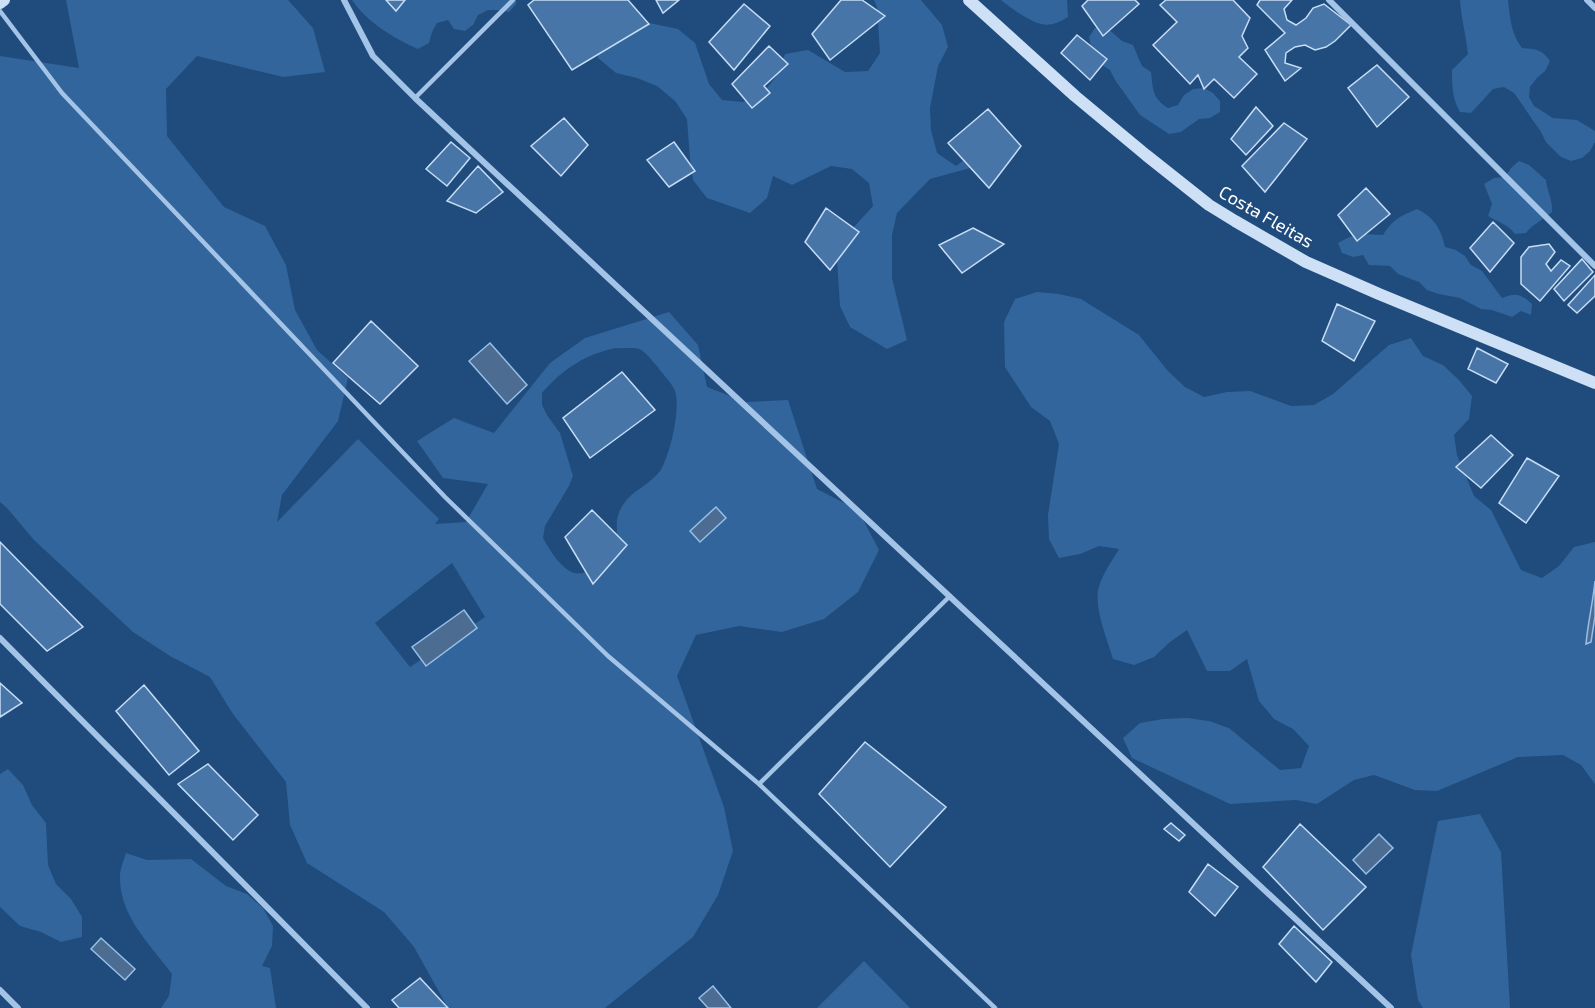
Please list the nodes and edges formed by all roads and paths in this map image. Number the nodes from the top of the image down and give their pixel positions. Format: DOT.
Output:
graph roads {
  1 [pos="4,0"];
  2 [pos="344,0"];
  3 [pos="513,0"];
  4 [pos="969,0"];
  5 [pos="1329,0"];
  6 [pos="1587,0"];
  7 [pos="0,3"];
  8 [pos="1595,8"];
  9 [pos="0,11"];
  10 [pos="415,98"];
  11 [pos="1595,266"];
  12 [pos="1595,383"];
  13 [pos="950,596"];
  14 [pos="0,638"];
  15 [pos="759,784"];
  16 [pos="0,990"];
  17 [pos="18,1008"];
  18 [pos="367,1008"];
  19 [pos="995,1008"];
  20 [pos="1391,1008"];
  1 -- 7 [label="main road"];
  2 -- 10 [label="street"];
  3 -- 10 [label="lane"];
  4 -- 12 [label="main road, Costa Fleitas"];
  5 -- 11 [label="street"];
  6 -- 8 [label="street"];
  9 -- 15 [label="lane"];
  10 -- 13 [label="street"];
  13 -- 15 [label="lane"];
  13 -- 20 [label="street"];
  14 -- 18 [label="street"];
  15 -- 19 [label="lane"];
  16 -- 17 [label="street"];
}
